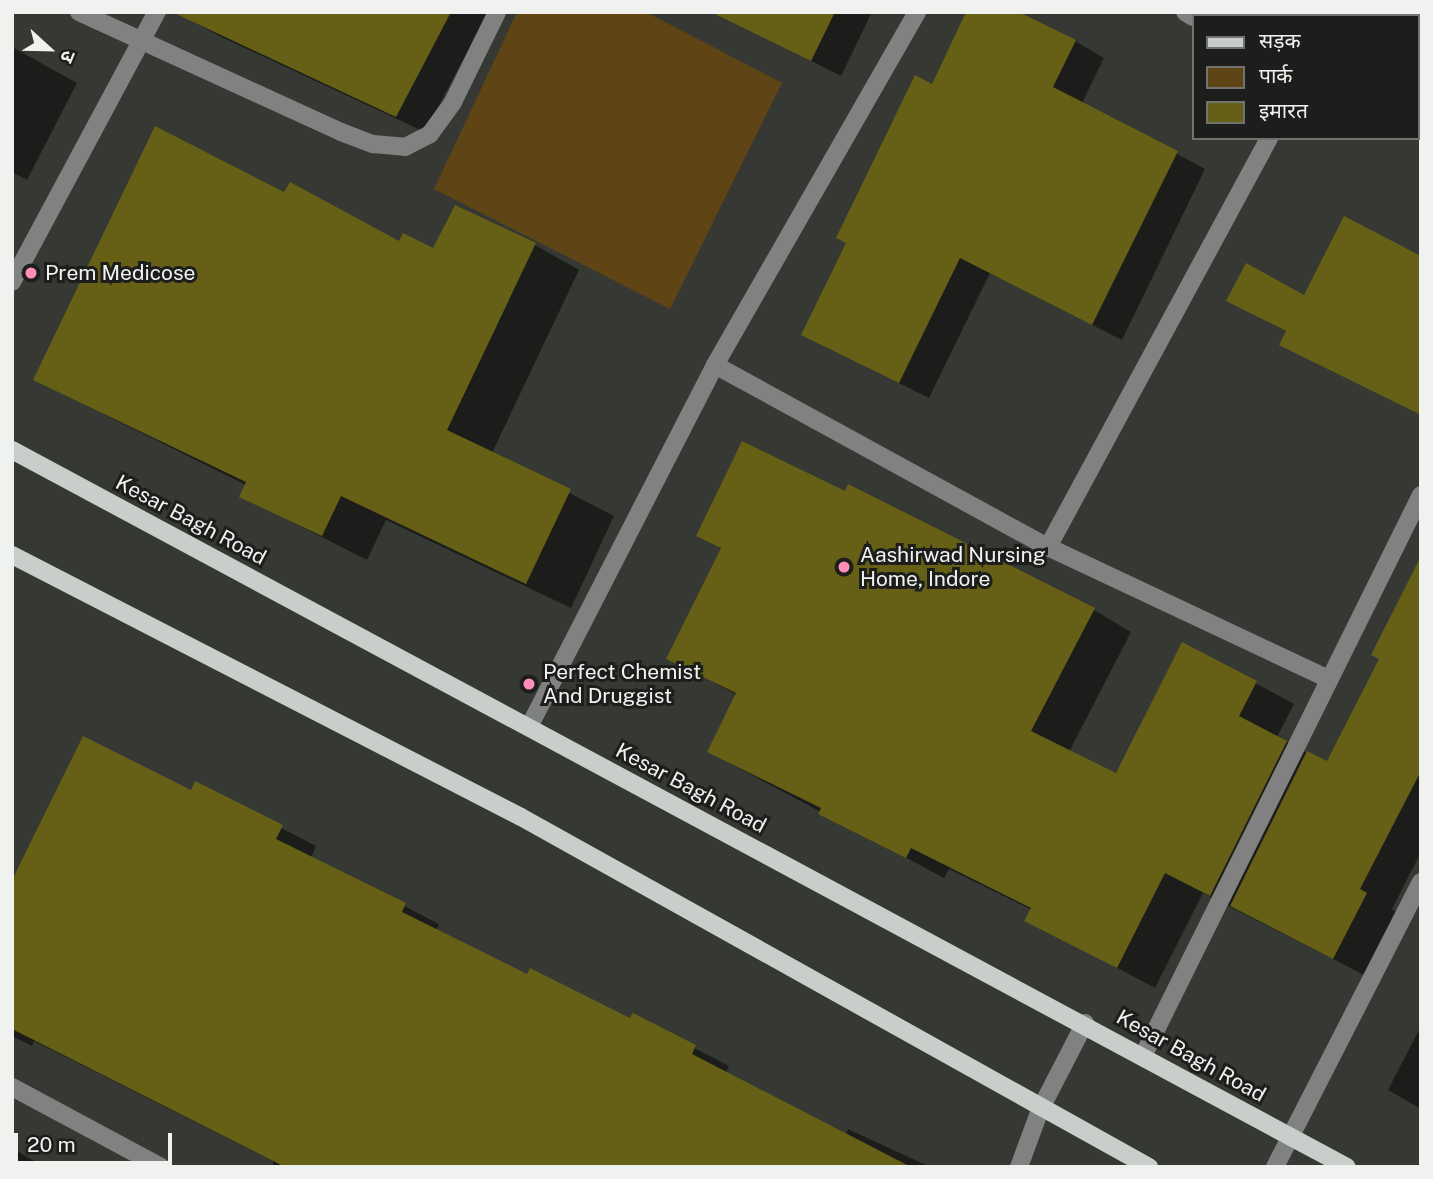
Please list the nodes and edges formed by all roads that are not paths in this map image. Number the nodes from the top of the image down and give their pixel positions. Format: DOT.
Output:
graph roads {
  1 [pos="79,12"];
  2 [pos="157,12"];
  3 [pos="497,12"];
  4 [pos="916,12"];
  5 [pos="141,43"];
  6 [pos="1268,140"];
  7 [pos="12,282"];
  8 [pos="715,365"];
  9 [pos="12,450"];
  10 [pos="1421,495"];
  11 [pos="1048,547"];
  12 [pos="12,555"];
  13 [pos="1327,678"];
  14 [pos="529,727"];
  15 [pos="1421,882"];
  16 [pos="1085,1023"];
  17 [pos="1143,1056"];
  18 [pos="12,1087"];
  19 [pos="1040,1110"];
  20 [pos="1291,1138"];
  21 [pos="161,1167"];
  22 [pos="1019,1167"];
  23 [pos="1149,1167"];
  24 [pos="1275,1167"];
  25 [pos="1347,1167"];
  1 -- 5 [label="street"];
  2 -- 5 [label="street"];
  3 -- 5 [label="street"];
  4 -- 8 [label="street"];
  5 -- 7 [label="street"];
  6 -- 11 [label="street"];
  8 -- 11 [label="street"];
  8 -- 14 [label="street"];
  9 -- 14 [label="main road, Kesar Bagh Road"];
  10 -- 13 [label="street"];
  11 -- 13 [label="street"];
  12 -- 19 [label="main road"];
  13 -- 17 [label="street"];
  14 -- 16 [label="main road, Kesar Bagh Road"];
  15 -- 20 [label="street"];
  16 -- 17 [label="main road, Kesar Bagh Road"];
  16 -- 19 [label="street"];
  17 -- 20 [label="main road, Kesar Bagh Road"];
  18 -- 21 [label="street"];
  19 -- 22 [label="street"];
  19 -- 23 [label="main road"];
  20 -- 24 [label="street"];
  20 -- 25 [label="main road, Kesar Bagh Road"];
}
